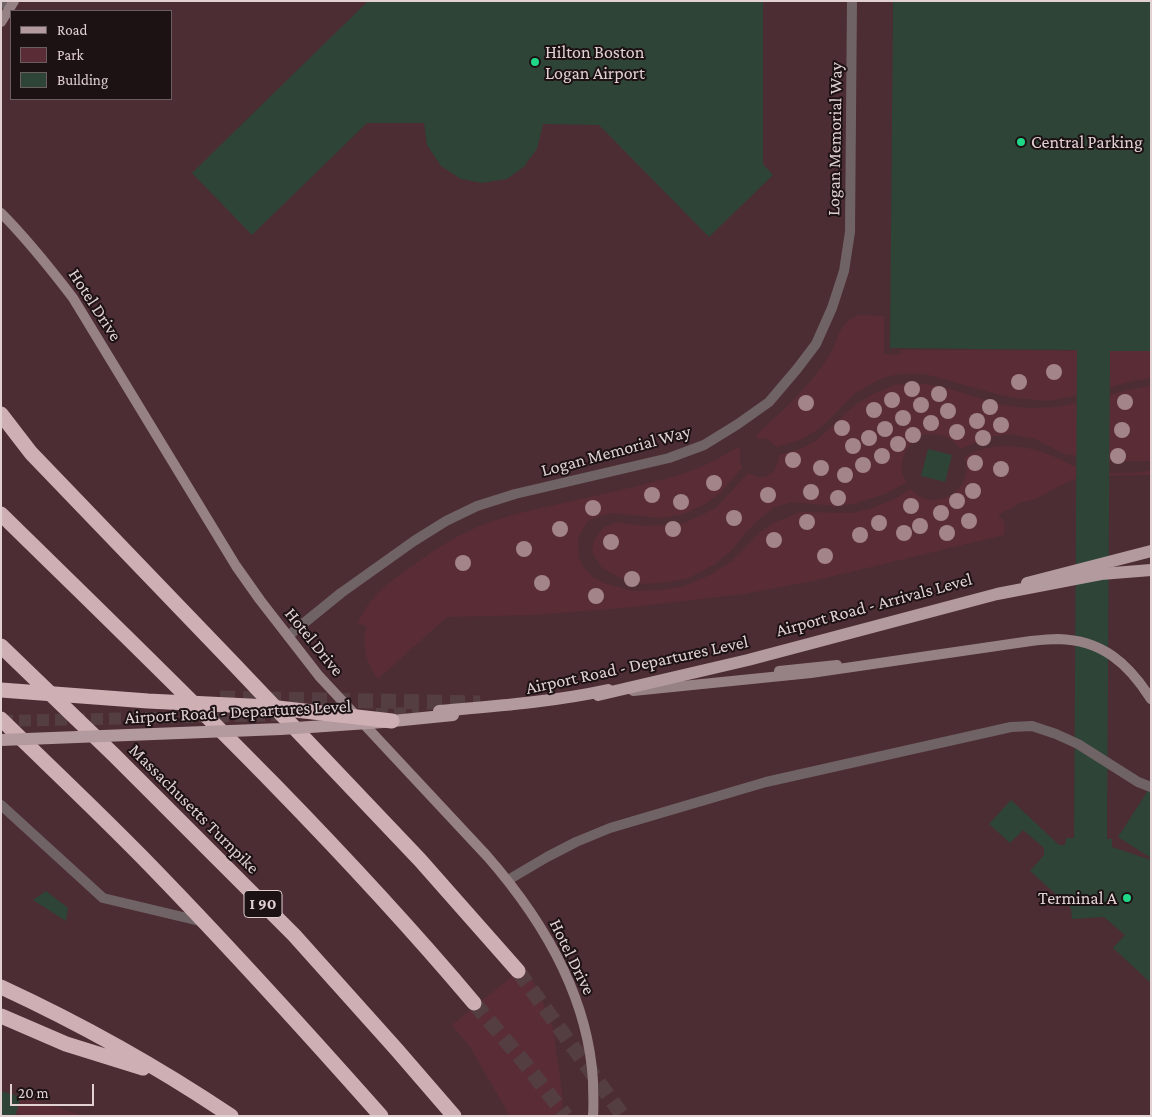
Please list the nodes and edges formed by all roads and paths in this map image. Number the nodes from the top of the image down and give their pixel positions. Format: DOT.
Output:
graph roads {
  1 [pos="8,1"];
  2 [pos="14,1"];
  3 [pos="852,1"];
  4 [pos="1,4"];
  5 [pos="1,22"];
  6 [pos="1,213"];
  7 [pos="1,414"];
  8 [pos="1,431"];
  9 [pos="31,453"];
  10 [pos="1,514"];
  11 [pos="1151,551"];
  12 [pos="1151,570"];
  13 [pos="288,636"];
  14 [pos="1,646"];
  15 [pos="1,690"];
  16 [pos="580,695"];
  17 [pos="598,695"];
  18 [pos="1149,695"];
  19 [pos="419,713"];
  20 [pos="1,719"];
  21 [pos="392,721"];
  22 [pos="1,740"];
  23 [pos="1151,787"];
  24 [pos="1,805"];
  25 [pos="508,880"];
  26 [pos="204,922"];
  27 [pos="518,971"];
  28 [pos="1,987"];
  29 [pos="474,1003"];
  30 [pos="1,1016"];
  31 [pos="168,1076"];
  32 [pos="231,1116"];
  33 [pos="381,1116"];
  34 [pos="454,1116"];
  35 [pos="593,1116"];
  1 -- 4 [label="street"];
  2 -- 5 [label="main road"];
  3 -- 13 [label="street, Logan Memorial Way"];
  6 -- 13 [label="main road, Hotel Drive"];
  7 -- 9 [label="highway"];
  8 -- 9 [label="highway"];
  9 -- 27 [label="highway"];
  10 -- 29 [label="highway"];
  11 -- 16 [label="main road, Airport Road - Arrivals Level"];
  12 -- 17 [label="main road, Airport Road - Departures Level, bridge"];
  13 -- 25 [label="main road, Hotel Drive"];
  14 -- 34 [label="highway, Massachusetts Turnpike / I 90"];
  15 -- 21 [label="highway, bridge"];
  16 -- 18 [label="main road"];
  16 -- 19 [label="main road, Airport Road - Arrivals Level"];
  17 -- 18 [label="main road, bridge"];
  17 -- 21 [label="main road, Airport Road - Departures Level, bridge"];
  20 -- 26 [label="highway"];
  21 -- 22 [label="main road, Airport Road - Departures Level, bridge"];
  23 -- 25 [label="street"];
  24 -- 26 [label="street"];
  25 -- 35 [label="main road, Hotel Drive"];
  26 -- 33 [label="highway"];
  28 -- 31 [label="highway"];
  30 -- 31 [label="highway"];
  31 -- 32 [label="highway"];
}
